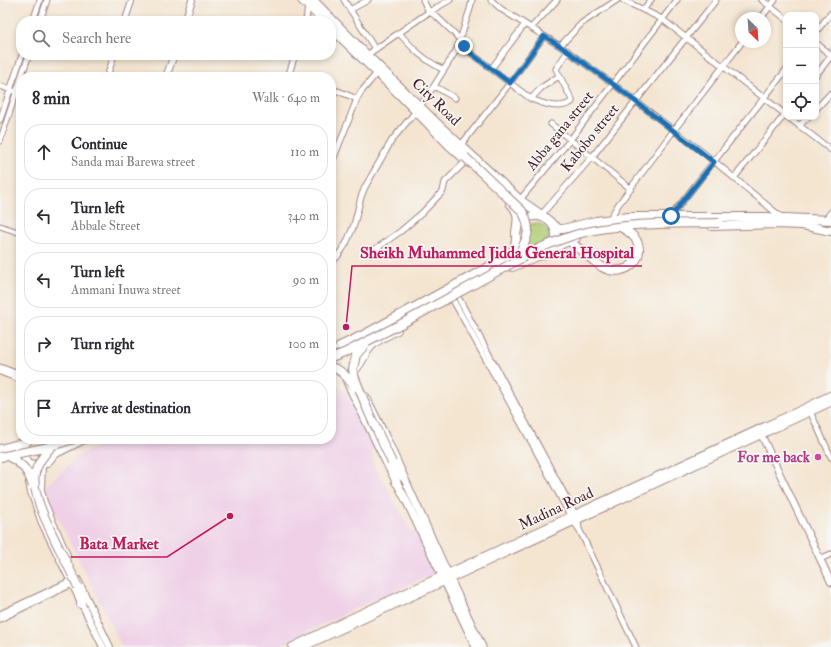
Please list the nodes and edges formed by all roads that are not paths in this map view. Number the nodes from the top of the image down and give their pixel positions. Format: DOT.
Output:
graph roads {
  1 [pos="40,0"];
  2 [pos="47,0"];
  3 [pos="132,0"];
  4 [pos="192,0"];
  5 [pos="344,0"];
  6 [pos="368,0"];
  7 [pos="423,0"];
  8 [pos="450,0"];
  9 [pos="472,0"];
  10 [pos="491,0"];
  11 [pos="556,0"];
  12 [pos="617,0"];
  13 [pos="623,0"];
  14 [pos="651,0"];
  15 [pos="677,0"];
  16 [pos="716,0"];
  17 [pos="762,0"];
  18 [pos="775,0"];
  19 [pos="310,2"];
  20 [pos="770,6"];
  21 [pos="350,10"];
  22 [pos="643,10"];
  23 [pos="429,12"];
  24 [pos="766,12"];
  25 [pos="831,13"];
  26 [pos="35,16"];
  27 [pos="42,16"];
  28 [pos="127,16"];
  29 [pos="187,16"];
  30 [pos="307,16"];
  31 [pos="320,16"];
  32 [pos="325,16"];
  33 [pos="783,17"];
  34 [pos="662,19"];
  35 [pos="525,24"];
  36 [pos="336,26"];
  37 [pos="531,28"];
  38 [pos="819,28"];
  39 [pos="336,33"];
  40 [pos="399,33"];
  41 [pos="544,36"];
  42 [pos="687,37"];
  43 [pos="459,40"];
  44 [pos="560,46"];
  45 [pos="819,46"];
  46 [pos="376,48"];
  47 [pos="737,48"];
  48 [pos="568,52"];
  49 [pos="367,55"];
  50 [pos="831,56"];
  51 [pos="20,60"];
  52 [pos="27,60"];
  53 [pos="112,60"];
  54 [pos="172,60"];
  55 [pos="293,60"];
  56 [pos="723,67"];
  57 [pos="491,69"];
  58 [pos="444,70"];
  59 [pos="819,71"];
  60 [pos="16,72"];
  61 [pos="16,72"];
  62 [pos="23,72"];
  63 [pos="109,72"];
  64 [pos="168,72"];
  65 [pos="290,72"];
  66 [pos="377,73"];
  67 [pos="783,74"];
  68 [pos="559,76"];
  69 [pos="510,83"];
  70 [pos="613,84"];
  71 [pos="0,86"];
  72 [pos="434,86"];
  73 [pos="10,90"];
  74 [pos="338,91"];
  75 [pos="16,92"];
  76 [pos="831,93"];
  77 [pos="455,98"];
  78 [pos="764,98"];
  79 [pos="531,99"];
  80 [pos="357,100"];
  81 [pos="16,101"];
  82 [pos="636,101"];
  83 [pos="819,106"];
  84 [pos="418,108"];
  85 [pos="783,113"];
  86 [pos="783,119"];
  87 [pos="0,120"];
  88 [pos="792,120"];
  89 [pos="805,120"];
  90 [pos="551,124"];
  91 [pos="800,126"];
  92 [pos="674,130"];
  93 [pos="570,140"];
  94 [pos="0,141"];
  95 [pos="459,149"];
  96 [pos="831,150"];
  97 [pos="336,152"];
  98 [pos="465,158"];
  99 [pos="592,158"];
  100 [pos="714,162"];
  101 [pos="734,178"];
  102 [pos="631,188"];
  103 [pos="520,200"];
  104 [pos="514,207"];
  105 [pos="831,212"];
  106 [pos="671,216"];
  107 [pos="783,218"];
  108 [pos="609,220"];
  109 [pos="828,220"];
  110 [pos="719,221"];
  111 [pos="739,221"];
  112 [pos="548,222"];
  113 [pos="0,226"];
  114 [pos="620,227"];
  115 [pos="16,231"];
  116 [pos="831,231"];
  117 [pos="516,235"];
  118 [pos="570,241"];
  119 [pos="370,252"];
  120 [pos="520,252"];
  121 [pos="542,254"];
  122 [pos="336,257"];
  123 [pos="456,298"];
  124 [pos="368,341"];
  125 [pos="336,351"];
  126 [pos="336,351"];
  127 [pos="336,352"];
  128 [pos="336,352"];
  129 [pos="0,367"];
  130 [pos="357,367"];
  131 [pos="336,370"];
  132 [pos="336,371"];
  133 [pos="0,372"];
  134 [pos="16,373"];
  135 [pos="343,374"];
  136 [pos="16,378"];
  137 [pos="831,395"];
  138 [pos="831,402"];
  139 [pos="809,409"];
  140 [pos="760,432"];
  141 [pos="21,444"];
  142 [pos="25,444"];
  143 [pos="26,444"];
  144 [pos="47,444"];
  145 [pos="52,444"];
  146 [pos="55,444"];
  147 [pos="74,444"];
  148 [pos="0,449"];
  149 [pos="54,454"];
  150 [pos="2,456"];
  151 [pos="831,457"];
  152 [pos="29,462"];
  153 [pos="42,464"];
  154 [pos="391,464"];
  155 [pos="404,478"];
  156 [pos="396,482"];
  157 [pos="574,518"];
  158 [pos="831,554"];
  159 [pos="820,559"];
  160 [pos="446,577"];
  161 [pos="831,582"];
  162 [pos="74,585"];
  163 [pos="85,602"];
  164 [pos="0,614"];
  165 [pos="0,619"];
  166 [pos="103,647"];
  167 [pos="110,647"];
  168 [pos="292,647"];
  169 [pos="303,647"];
  170 [pos="476,647"];
  171 [pos="482,647"];
  172 [pos="636,647"];
  1 -- 26 [label="street"];
  2 -- 27 [label="street"];
  3 -- 28 [label="street"];
  4 -- 29 [label="street"];
  5 -- 21 [label="street"];
  6 -- 21 [label="street"];
  7 -- 23 [label="street"];
  8 -- 23 [label="street"];
  9 -- 43 [label="street"];
  10 -- 35 [label="street"];
  11 -- 37 [label="street"];
  12 -- 44 [label="street"];
  13 -- 22 [label="street"];
  14 -- 22 [label="street"];
  15 -- 34 [label="street, Abba gana street"];
  16 -- 42 [label="street, Kabobo street"];
  17 -- 20 [label="street"];
  18 -- 20 [label="street"];
  19 -- 30 [label="street"];
  19 -- 31 [label="main road"];
  19 -- 32 [label="main road, City Road"];
  20 -- 24 [label="street"];
  20 -- 33 [label="street"];
  21 -- 46 [label="street"];
  22 -- 34 [label="street"];
  23 -- 40 [label="street"];
  23 -- 43 [label="street"];
  25 -- 38 [label="street"];
  34 -- 42 [label="street"];
  34 -- 70 [label="street, Abba gana street"];
  35 -- 37 [label="street"];
  35 -- 57 [label="street"];
  36 -- 49 [label="main road, City Road"];
  37 -- 41 [label="street"];
  39 -- 66 [label="main road, City Road"];
  40 -- 46 [label="street"];
  40 -- 58 [label="street"];
  41 -- 44 [label="street"];
  41 -- 69 [label="street"];
  42 -- 56 [label="street"];
  42 -- 82 [label="street, Kabobo street"];
  43 -- 57 [label="street"];
  43 -- 58 [label="street"];
  44 -- 48 [label="street"];
  45 -- 50 [label="street"];
  46 -- 49 [label="street"];
  47 -- 56 [label="street"];
  48 -- 68 [label="street"];
  48 -- 70 [label="street"];
  49 -- 84 [label="main road, City Road"];
  50 -- 59 [label="street"];
  51 -- 60 [label="street"];
  52 -- 62 [label="street"];
  53 -- 63 [label="street"];
  54 -- 64 [label="street"];
  55 -- 65 [label="street"];
  56 -- 78 [label="street"];
  56 -- 92 [label="street"];
  57 -- 69 [label="street"];
  58 -- 72 [label="street"];
  61 -- 73 [label="street"];
  66 -- 80 [label="street"];
  66 -- 84 [label="main road, City Road"];
  67 -- 78 [label="street"];
  68 -- 79 [label="street"];
  68 -- 79 [label="street"];
  69 -- 79 [label="street"];
  69 -- 95 [label="street"];
  70 -- 82 [label="street"];
  70 -- 93 [label="street, Abba gana street"];
  71 -- 73 [label="street"];
  72 -- 77 [label="street"];
  72 -- 84 [label="street"];
  73 -- 75 [label="street"];
  73 -- 87 [label="street"];
  74 -- 80 [label="street"];
  76 -- 83 [label="street"];
  78 -- 85 [label="street"];
  78 -- 100 [label="street"];
  80 -- 97 [label="street"];
  81 -- 94 [label="street"];
  82 -- 92 [label="street"];
  82 -- 99 [label="street, Kabobo street"];
  84 -- 95 [label="main road, City Road"];
  84 -- 122 [label="street"];
  86 -- 101 [label="street"];
  88 -- 91 [label="street"];
  89 -- 91 [label="street"];
  90 -- 93 [label="street"];
  91 -- 96 [label="street"];
  92 -- 100 [label="street"];
  92 -- 102 [label="street"];
  93 -- 99 [label="street"];
  93 -- 103 [label="street, Abba gana street"];
  95 -- 98 [label="main road"];
  95 -- 103 [label="main road, City Road"];
  98 -- 104 [label="main road"];
  98 -- 119 [label="street"];
  98 -- 120 [label="main road, bridge"];
  99 -- 102 [label="street"];
  99 -- 112 [label="street, Kabobo street"];
  100 -- 101 [label="street"];
  100 -- 106 [label="street"];
  101 -- 107 [label="street"];
  102 -- 108 [label="street"];
  103 -- 104 [label="street, Abba gana street"];
  103 -- 112 [label="main road, City Road"];
  104 -- 117 [label="main road"];
  105 -- 109 [label="street"];
  106 -- 108 [label="main road"];
  106 -- 111 [label="main road"];
  107 -- 109 [label="main road"];
  107 -- 111 [label="main road"];
  108 -- 112 [label="main road"];
  110 -- 111 [label="main road"];
  110 -- 114 [label="main road, bridge"];
  110 -- 120 [label="main road"];
  111 -- 116 [label="main road"];
  111 -- 118 [label="main road"];
  112 -- 117 [label="main road"];
  112 -- 118 [label="main road, City Road"];
  112 -- 121 [label="main road"];
  113 -- 115 [label="street"];
  114 -- 118 [label="main road, City Road, bridge"];
  114 -- 124 [label="main road, bridge"];
  117 -- 121 [label="main road"];
  117 -- 125 [label="main road"];
  118 -- 121 [label="main road"];
  120 -- 127 [label="main road"];
  121 -- 123 [label="main road"];
  123 -- 130 [label="main road"];
  123 -- 157 [label="street"];
  124 -- 128 [label="main road, bridge"];
  124 -- 154 [label="main road, bridge"];
  126 -- 130 [label="main road"];
  129 -- 134 [label="street"];
  130 -- 135 [label="main road"];
  130 -- 155 [label="main road"];
  131 -- 154 [label="main road, bridge"];
  132 -- 135 [label="main road"];
  133 -- 136 [label="street"];
  135 -- 156 [label="main road"];
  137 -- 139 [label="main road, Madina Road"];
  138 -- 139 [label="main road, Madina Road"];
  139 -- 140 [label="main road, Madina Road"];
  139 -- 151 [label="street"];
  140 -- 157 [label="main road, Madina Road"];
  140 -- 159 [label="street"];
  141 -- 148 [label="main road"];
  142 -- 150 [label="main road"];
  143 -- 152 [label="main road"];
  144 -- 150 [label="main road, bridge"];
  145 -- 162 [label="main road, bridge"];
  146 -- 149 [label="main road"];
  147 -- 149 [label="main road"];
  149 -- 153 [label="main road"];
  150 -- 152 [label="main road"];
  150 -- 162 [label="main road, bridge"];
  152 -- 153 [label="main road"];
  152 -- 162 [label="street"];
  153 -- 163 [label="street"];
  154 -- 155 [label="main road"];
  154 -- 156 [label="main road"];
  155 -- 160 [label="main road"];
  156 -- 160 [label="main road"];
  157 -- 160 [label="main road, Madina Road"];
  157 -- 172 [label="street"];
  158 -- 159 [label="street"];
  159 -- 161 [label="street"];
  160 -- 168 [label="main road, Madina Road"];
  160 -- 169 [label="main road, Madina Road"];
  160 -- 170 [label="main road"];
  160 -- 171 [label="main road"];
  162 -- 163 [label="main road"];
  162 -- 164 [label="street"];
  162 -- 165 [label="street"];
  163 -- 166 [label="street"];
  163 -- 167 [label="street"];
}
